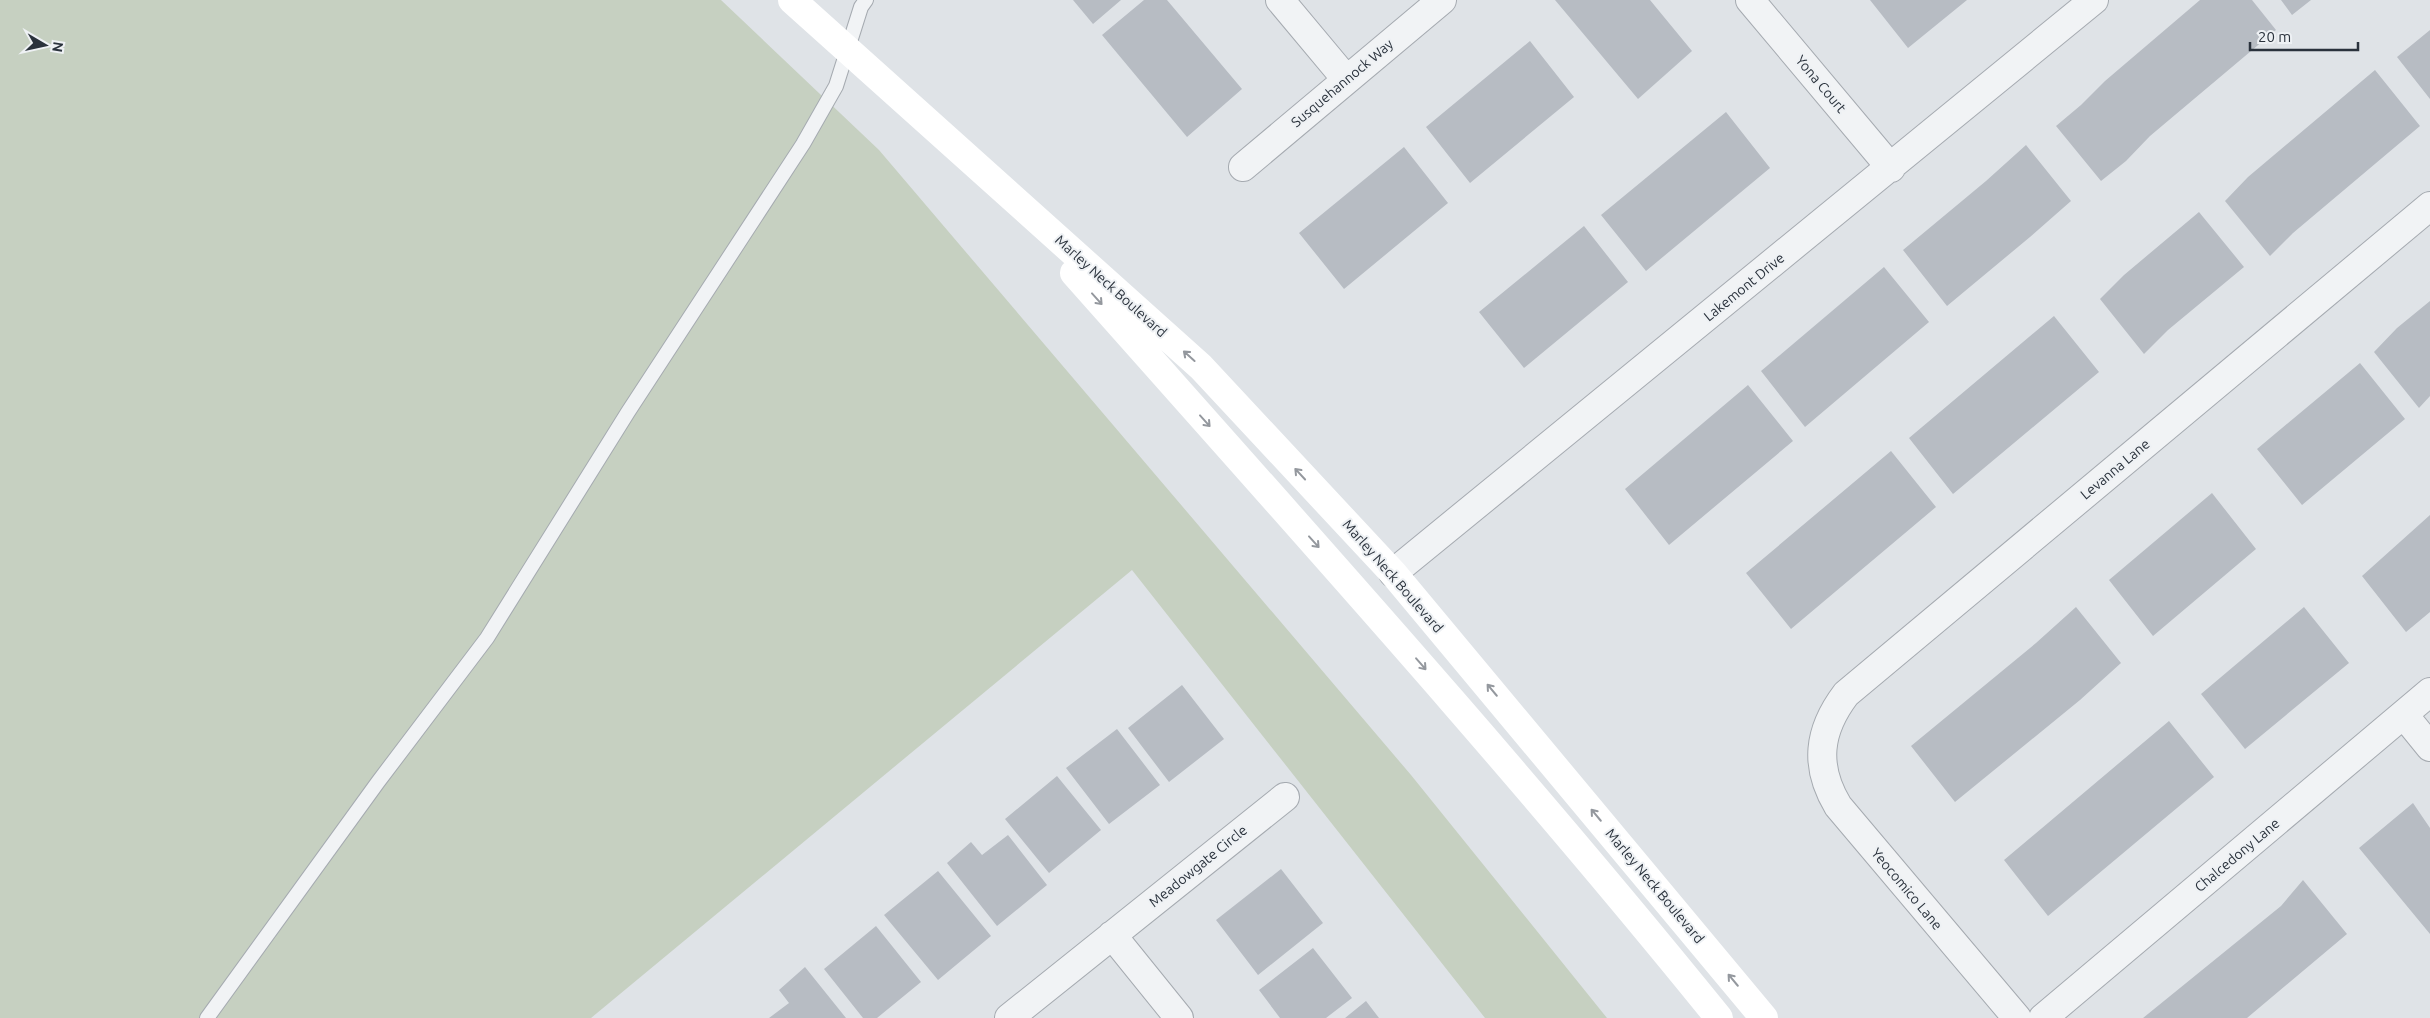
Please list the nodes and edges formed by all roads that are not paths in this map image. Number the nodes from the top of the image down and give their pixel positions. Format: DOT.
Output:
graph roads {
  1 [pos="792,0"];
  2 [pos="866,0"];
  3 [pos="1280,0"];
  4 [pos="1442,0"];
  5 [pos="1750,0"];
  6 [pos="2094,0"];
  7 [pos="848,48"];
  8 [pos="1346,79"];
  9 [pos="1242,167"];
  10 [pos="1891,168"];
  11 [pos="984,171"];
  12 [pos="2430,206"];
  13 [pos="1393,573"];
  14 [pos="2430,692"];
  15 [pos="2404,715"];
  16 [pos="2430,747"];
  17 [pos="1822,748"];
  18 [pos="1285,797"];
  19 [pos="1112,936"];
  20 [pos="207,1018"];
  21 [pos="1009,1018"];
  22 [pos="1179,1018"];
  23 [pos="1719,1018"];
  24 [pos="1764,1018"];
  25 [pos="2017,1018"];
  26 [pos="2043,1018"];
  1 -- 7 [label="main road, Marley Neck Boulevard"];
  2 -- 7 [label="lane"];
  3 -- 8 [label="street"];
  4 -- 8 [label="street, Susquehannock Way"];
  5 -- 10 [label="street, Yona Court"];
  6 -- 10 [label="street, Lakemont Drive"];
  7 -- 11 [label="main road, Marley Neck Boulevard"];
  7 -- 20 [label="lane"];
  8 -- 9 [label="street, Susquehannock Way"];
  10 -- 13 [label="street, Lakemont Drive"];
  13 -- 11 [label="main road, Marley Neck Boulevard, one-way"];
  11 -- 23 [label="main road, Marley Neck Boulevard, one-way"];
  12 -- 17 [label="street, Levanna Lane"];
  24 -- 13 [label="main road, Marley Neck Boulevard, one-way"];
  14 -- 15 [label="street, Chalcedony Lane"];
  15 -- 16 [label="street"];
  15 -- 26 [label="street, Chalcedony Lane"];
  17 -- 25 [label="street, Yeocomico Lane"];
  18 -- 19 [label="street, Meadowgate Circle"];
  19 -- 21 [label="street, Meadowgate Circle"];
  19 -- 22 [label="street"];
}
